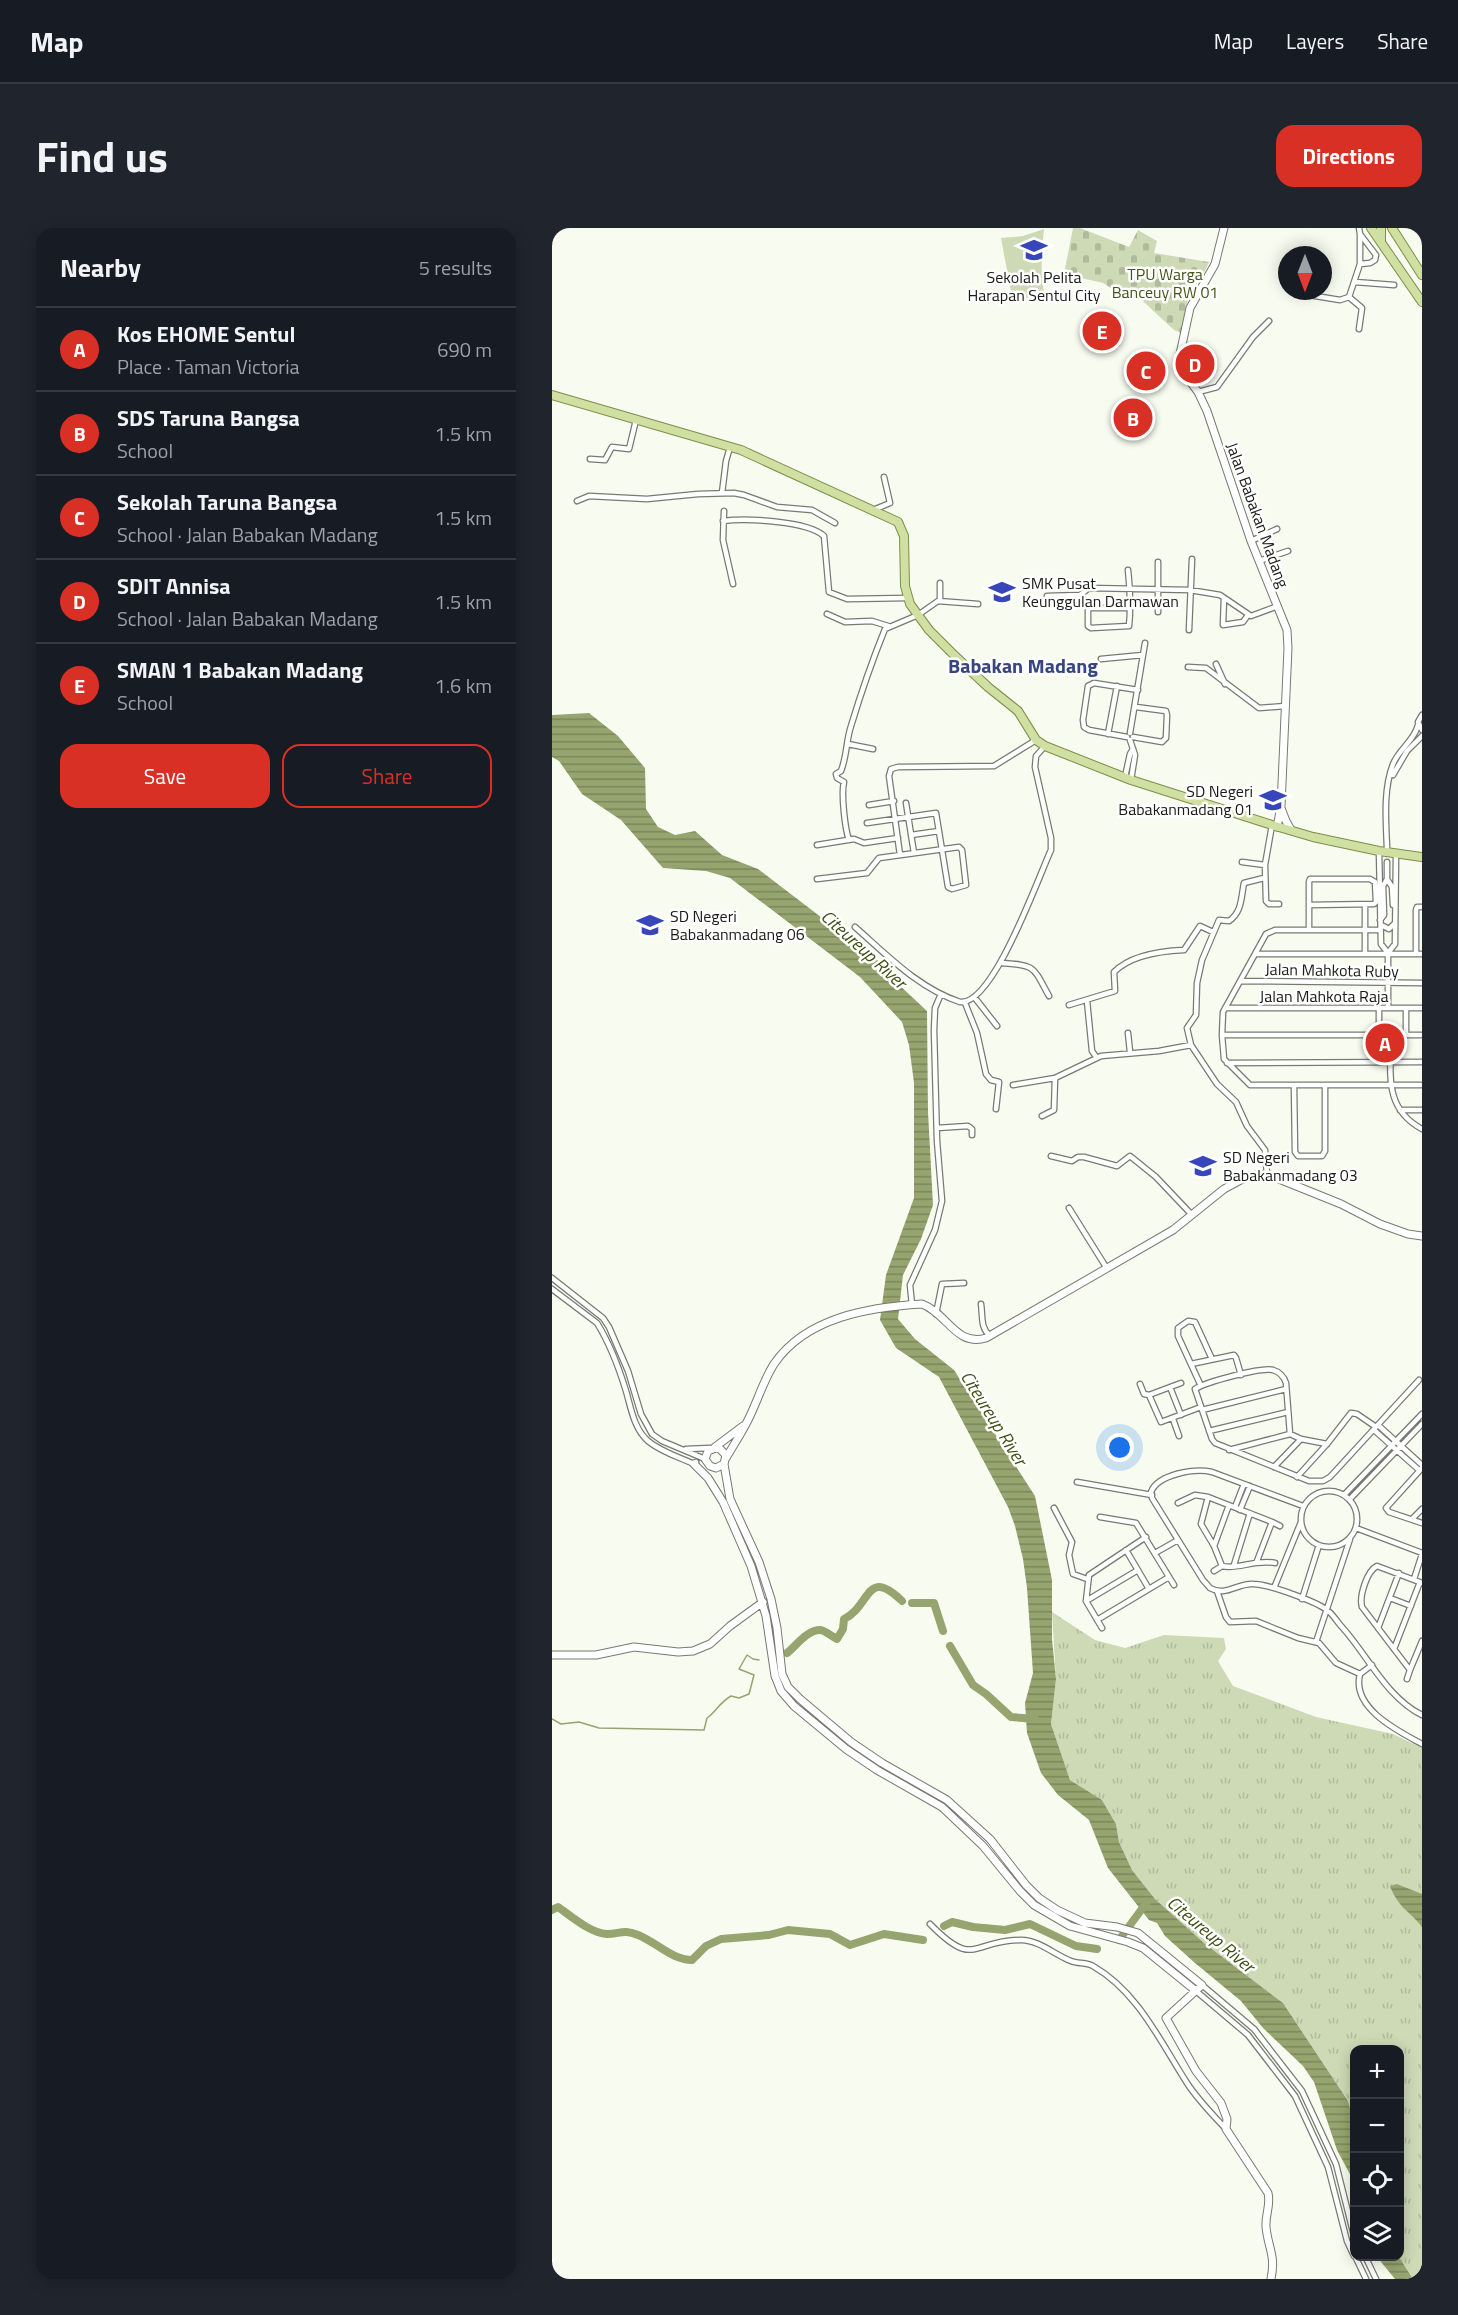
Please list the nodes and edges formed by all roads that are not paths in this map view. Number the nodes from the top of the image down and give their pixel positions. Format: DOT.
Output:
graph roads {
  1 [pos="1224,228"];
  2 [pos="1359,228"];
  3 [pos="1381,228"];
  4 [pos="1392,228"];
  5 [pos="1371,229"];
  6 [pos="1360,234"];
  7 [pos="1381,243"];
  8 [pos="1360,264"];
  9 [pos="1422,275"];
  10 [pos="1355,282"];
  11 [pos="1394,285"];
  12 [pos="1349,297"];
  13 [pos="1332,299"];
  14 [pos="1422,302"];
  15 [pos="1269,321"];
  16 [pos="1359,330"];
  17 [pos="1197,392"];
  18 [pos="552,395"];
  19 [pos="636,420"];
  20 [pos="730,447"];
  21 [pos="590,459"];
  22 [pos="884,477"];
  23 [pos="722,492"];
  24 [pos="576,501"];
  25 [pos="873,510"];
  26 [pos="724,511"];
  27 [pos="723,521"];
  28 [pos="835,523"];
  29 [pos="1277,529"];
  30 [pos="1251,541"];
  31 [pos="1288,551"];
  32 [pos="1191,559"];
  33 [pos="1259,561"];
  34 [pos="1158,562"];
  35 [pos="1128,570"];
  36 [pos="940,583"];
  37 [pos="733,584"];
  38 [pos="1158,588"];
  39 [pos="1130,589"];
  40 [pos="1190,590"];
  41 [pos="1047,596"];
  42 [pos="908,598"];
  43 [pos="1224,598"];
  44 [pos="940,601"];
  45 [pos="978,604"];
  46 [pos="1278,606"];
  47 [pos="1130,608"];
  48 [pos="1158,612"];
  49 [pos="827,614"];
  50 [pos="918,615"];
  51 [pos="1248,615"];
  52 [pos="888,626"];
  53 [pos="1189,630"];
  54 [pos="1145,643"];
  55 [pos="1143,655"];
  56 [pos="1101,658"];
  57 [pos="1216,664"];
  58 [pos="1188,667"];
  59 [pos="1225,684"];
  60 [pos="1117,686"];
  61 [pos="1138,690"];
  62 [pos="1136,706"];
  63 [pos="1285,706"];
  64 [pos="1422,715"];
  65 [pos="1420,727"];
  66 [pos="1108,734"];
  67 [pos="1422,736"];
  68 [pos="1130,737"];
  69 [pos="1036,740"];
  70 [pos="848,744"];
  71 [pos="1044,746"];
  72 [pos="873,750"];
  73 [pos="1128,778"];
  74 [pos="1388,786"];
  75 [pos="894,801"];
  76 [pos="906,803"];
  77 [pos="869,805"];
  78 [pos="1281,806"];
  79 [pos="908,817"];
  80 [pos="896,819"];
  81 [pos="867,823"];
  82 [pos="1275,826"];
  83 [pos="1291,830"];
  84 [pos="939,831"];
  85 [pos="911,835"];
  86 [pos="898,838"];
  87 [pos="849,840"];
  88 [pos="817,845"];
  89 [pos="943,849"];
  90 [pos="1383,850"];
  91 [pos="914,853"];
  92 [pos="1396,854"];
  93 [pos="900,855"];
  94 [pos="1422,857"];
  95 [pos="1242,862"];
  96 [pos="1387,862"];
  97 [pos="1265,865"];
  98 [pos="1264,878"];
  99 [pos="817,879"];
  100 [pos="1387,879"];
  101 [pos="1279,904"];
  102 [pos="1309,905"];
  103 [pos="1365,905"];
  104 [pos="1422,907"];
  105 [pos="1395,921"];
  106 [pos="1380,922"];
  107 [pos="855,927"];
  108 [pos="1310,930"];
  109 [pos="1365,930"];
  110 [pos="1378,930"];
  111 [pos="1419,930"];
  112 [pos="1213,932"];
  113 [pos="1388,953"];
  114 [pos="1255,954"];
  115 [pos="1365,954"];
  116 [pos="1419,954"];
  117 [pos="1002,963"];
  118 [pos="1241,981"];
  119 [pos="1387,983"];
  120 [pos="1422,983"];
  121 [pos="941,994"];
  122 [pos="1049,996"];
  123 [pos="975,998"];
  124 [pos="1087,1001"];
  125 [pos="965,1003"];
  126 [pos="1069,1005"];
  127 [pos="1225,1008"];
  128 [pos="1379,1008"];
  129 [pos="1388,1008"];
  130 [pos="1406,1008"];
  131 [pos="1422,1008"];
  132 [pos="997,1026"];
  133 [pos="1128,1033"];
  134 [pos="1222,1035"];
  135 [pos="1379,1035"];
  136 [pos="1391,1035"];
  137 [pos="1406,1035"];
  138 [pos="1422,1035"];
  139 [pos="1191,1045"];
  140 [pos="1130,1052"];
  141 [pos="1097,1058"];
  142 [pos="1391,1062"];
  143 [pos="1422,1062"];
  144 [pos="1226,1063"];
  145 [pos="1055,1078"];
  146 [pos="1013,1085"];
  147 [pos="1325,1085"];
  148 [pos="1391,1085"];
  149 [pos="1422,1085"];
  150 [pos="1294,1086"];
  151 [pos="996,1109"];
  152 [pos="1400,1110"];
  153 [pos="1422,1110"];
  154 [pos="1042,1116"];
  155 [pos="937,1128"];
  156 [pos="1422,1129"];
  157 [pos="972,1135"];
  158 [pos="1051,1156"];
  159 [pos="1267,1174"];
  160 [pos="1069,1208"];
  161 [pos="1192,1215"];
  162 [pos="1422,1236"];
  163 [pos="1106,1267"];
  164 [pos="552,1278"];
  165 [pos="964,1283"];
  166 [pos="552,1289"];
  167 [pos="981,1304"];
  168 [pos="910,1305"];
  169 [pos="936,1314"];
  170 [pos="990,1336"];
  171 [pos="1212,1359"];
  172 [pos="1191,1364"];
  173 [pos="1241,1375"];
  174 [pos="1419,1380"];
  175 [pos="1181,1383"];
  176 [pos="1140,1384"];
  177 [pos="1202,1386"];
  178 [pos="1170,1387"];
  179 [pos="1286,1389"];
  180 [pos="1149,1395"];
  181 [pos="1201,1409"];
  182 [pos="1288,1412"];
  183 [pos="1422,1414"];
  184 [pos="1181,1415"];
  185 [pos="1173,1419"];
  186 [pos="747,1422"];
  187 [pos="1422,1425"];
  188 [pos="1376,1427"];
  189 [pos="1209,1431"];
  190 [pos="1290,1434"];
  191 [pos="1179,1436"];
  192 [pos="1301,1439"];
  193 [pos="1327,1444"];
  194 [pos="1395,1444"];
  195 [pos="1402,1447"];
  196 [pos="713,1448"];
  197 [pos="683,1449"];
  198 [pos="1229,1450"];
  199 [pos="1398,1451"];
  200 [pos="703,1459"];
  201 [pos="722,1463"];
  202 [pos="694,1464"];
  203 [pos="1274,1467"];
  204 [pos="1421,1468"];
  205 [pos="1297,1477"];
  206 [pos="708,1478"];
  207 [pos="1077,1482"];
  208 [pos="1244,1484"];
  209 [pos="1250,1486"];
  210 [pos="1344,1494"];
  211 [pos="1152,1495"];
  212 [pos="1208,1497"];
  213 [pos="1350,1499"];
  214 [pos="1178,1503"];
  215 [pos="1303,1506"];
  216 [pos="1234,1507"];
  217 [pos="1054,1508"];
  218 [pos="1422,1509"];
  219 [pos="1250,1513"];
  220 [pos="1100,1517"];
  221 [pos="1412,1519"];
  222 [pos="1272,1522"];
  223 [pos="1300,1522"];
  224 [pos="1422,1523"];
  225 [pos="1280,1526"];
  226 [pos="1356,1528"];
  227 [pos="1146,1537"];
  228 [pos="1351,1537"];
  229 [pos="1178,1540"];
  230 [pos="1319,1545"];
  231 [pos="1214,1546"];
  232 [pos="1335,1546"];
  233 [pos="1126,1550"];
  234 [pos="1155,1553"];
  235 [pos="1422,1554"];
  236 [pos="1344,1557"];
  237 [pos="1257,1561"];
  238 [pos="1275,1563"];
  239 [pos="1234,1565"];
  240 [pos="1222,1566"];
  241 [pos="1138,1570"];
  242 [pos="1214,1571"];
  243 [pos="1399,1573"];
  244 [pos="1169,1577"];
  245 [pos="1087,1579"];
  246 [pos="1414,1579"];
  247 [pos="1421,1582"];
  248 [pos="1174,1585"];
  249 [pos="1274,1588"];
  250 [pos="1149,1589"];
  251 [pos="1217,1591"];
  252 [pos="1390,1598"];
  253 [pos="771,1599"];
  254 [pos="1302,1599"];
  255 [pos="1086,1601"];
  256 [pos="762,1602"];
  257 [pos="1411,1606"];
  258 [pos="1327,1610"];
  259 [pos="1097,1620"];
  260 [pos="1102,1628"];
  261 [pos="1378,1628"];
  262 [pos="1422,1641"];
  263 [pos="1316,1642"];
  264 [pos="1394,1649"];
  265 [pos="552,1655"];
  266 [pos="1372,1665"];
  267 [pos="1410,1670"];
  268 [pos="1360,1674"];
  269 [pos="1407,1679"];
  270 [pos="1422,1715"];
  271 [pos="1422,1744"];
  272 [pos="930,1924"];
  273 [pos="1202,1985"];
  274 [pos="1196,1992"];
  275 [pos="1226,2129"];
  276 [pos="1336,2164"];
  277 [pos="1328,2167"];
  278 [pos="1350,2220"];
  279 [pos="1350,2247"];
  280 [pos="1357,2261"];
  281 [pos="1367,2261"];
  282 [pos="1271,2279"];
  283 [pos="1366,2279"];
  284 [pos="1376,2279"];
  1 -- 17 [label="street, Jalan Babakan Madang"];
  2 -- 6 [label="street"];
  3 -- 7 [label="main road"];
  4 -- 9 [label="main road"];
  5 -- 7 [label="main road"];
  6 -- 8 [label="street"];
  6 -- 8 [label="street"];
  7 -- 14 [label="main road"];
  8 -- 10 [label="street"];
  10 -- 11 [label="street"];
  10 -- 12 [label="street"];
  12 -- 13 [label="street"];
  12 -- 16 [label="street"];
  15 -- 17 [label="street"];
  17 -- 30 [label="street, Jalan Babakan Madang"];
  18 -- 19 [label="main road"];
  19 -- 20 [label="main road"];
  19 -- 21 [label="street"];
  20 -- 23 [label="street"];
  20 -- 25 [label="main road"];
  22 -- 25 [label="street"];
  23 -- 24 [label="street"];
  23 -- 28 [label="street"];
  25 -- 42 [label="main road"];
  26 -- 27 [label="street"];
  27 -- 37 [label="street"];
  27 -- 42 [label="street"];
  29 -- 30 [label="street"];
  30 -- 33 [label="street, Jalan Babakan Madang"];
  31 -- 33 [label="street"];
  32 -- 40 [label="street"];
  33 -- 46 [label="street, Jalan Babakan Madang"];
  34 -- 38 [label="street"];
  35 -- 39 [label="street"];
  36 -- 44 [label="street"];
  38 -- 39 [label="street"];
  38 -- 40 [label="street"];
  38 -- 48 [label="street"];
  39 -- 41 [label="street"];
  39 -- 47 [label="street"];
  40 -- 43 [label="street"];
  40 -- 53 [label="street"];
  42 -- 50 [label="main road"];
  43 -- 51 [label="street"];
  43 -- 51 [label="street"];
  44 -- 45 [label="street"];
  44 -- 50 [label="street"];
  46 -- 51 [label="street"];
  46 -- 63 [label="street, Jalan Babakan Madang"];
  47 -- 47 [label="street"];
  49 -- 52 [label="street"];
  50 -- 52 [label="street"];
  50 -- 69 [label="main road"];
  52 -- 70 [label="street"];
  54 -- 55 [label="street"];
  55 -- 56 [label="street"];
  55 -- 61 [label="street"];
  57 -- 59 [label="street"];
  58 -- 59 [label="street"];
  59 -- 63 [label="street"];
  60 -- 61 [label="street"];
  60 -- 66 [label="street"];
  60 -- 66 [label="street"];
  61 -- 62 [label="street"];
  62 -- 68 [label="street"];
  62 -- 68 [label="street"];
  63 -- 78 [label="street, Jalan Babakan Madang"];
  64 -- 65 [label="street"];
  65 -- 74 [label="street"];
  66 -- 68 [label="street"];
  67 -- 74 [label="street"];
  68 -- 73 [label="street"];
  69 -- 71 [label="main road"];
  69 -- 75 [label="street"];
  70 -- 72 [label="street"];
  70 -- 87 [label="street"];
  71 -- 73 [label="main road"];
  71 -- 117 [label="street"];
  73 -- 82 [label="main road"];
  74 -- 90 [label="street"];
  75 -- 77 [label="street"];
  75 -- 80 [label="street"];
  76 -- 79 [label="street"];
  78 -- 82 [label="street, Jalan Babakan Madang"];
  78 -- 83 [label="street"];
  79 -- 80 [label="street"];
  79 -- 84 [label="street"];
  79 -- 85 [label="street"];
  80 -- 81 [label="street"];
  80 -- 86 [label="street"];
  82 -- 83 [label="main road"];
  82 -- 97 [label="street"];
  83 -- 90 [label="main road"];
  84 -- 85 [label="street"];
  84 -- 89 [label="street"];
  85 -- 91 [label="street"];
  86 -- 87 [label="street"];
  86 -- 93 [label="street"];
  87 -- 88 [label="street"];
  89 -- 89 [label="street"];
  89 -- 91 [label="street"];
  90 -- 92 [label="main road"];
  90 -- 106 [label="street"];
  91 -- 93 [label="street"];
  92 -- 94 [label="main road"];
  92 -- 105 [label="street"];
  93 -- 99 [label="street"];
  95 -- 97 [label="street"];
  96 -- 100 [label="street"];
  97 -- 98 [label="street"];
  98 -- 101 [label="street"];
  98 -- 112 [label="street"];
  100 -- 105 [label="street"];
  100 -- 106 [label="street"];
  102 -- 103 [label="street"];
  102 -- 103 [label="street"];
  102 -- 108 [label="street"];
  103 -- 109 [label="street"];
  104 -- 111 [label="street"];
  105 -- 106 [label="street"];
  105 -- 113 [label="street"];
  106 -- 113 [label="street"];
  107 -- 121 [label="street"];
  108 -- 109 [label="street"];
  108 -- 114 [label="street"];
  109 -- 110 [label="street"];
  109 -- 115 [label="street"];
  111 -- 116 [label="street"];
  112 -- 124 [label="street"];
  112 -- 139 [label="street"];
  113 -- 115 [label="street"];
  113 -- 116 [label="street"];
  113 -- 119 [label="street"];
  114 -- 115 [label="street"];
  114 -- 118 [label="street"];
  117 -- 122 [label="street"];
  117 -- 123 [label="street"];
  118 -- 119 [label="street, Jalan Mahkota Ruby"];
  118 -- 127 [label="street"];
  119 -- 120 [label="street, Jalan Mahkota Ruby"];
  119 -- 129 [label="street"];
  121 -- 125 [label="street"];
  121 -- 155 [label="street"];
  123 -- 125 [label="street"];
  123 -- 132 [label="street"];
  124 -- 126 [label="street"];
  124 -- 141 [label="street"];
  125 -- 151 [label="street"];
  127 -- 128 [label="street, Jalan Mahkota Raja"];
  127 -- 134 [label="street"];
  128 -- 129 [label="street, Jalan Mahkota Raja"];
  128 -- 135 [label="street"];
  129 -- 130 [label="street, Jalan Mahkota Raja"];
  130 -- 131 [label="street, Jalan Mahkota Raja"];
  130 -- 137 [label="street"];
  133 -- 140 [label="street"];
  134 -- 135 [label="street"];
  134 -- 144 [label="street"];
  135 -- 136 [label="street"];
  136 -- 137 [label="street"];
  136 -- 142 [label="street"];
  137 -- 138 [label="street"];
  139 -- 140 [label="street"];
  139 -- 159 [label="street"];
  140 -- 141 [label="street"];
  141 -- 145 [label="street"];
  142 -- 143 [label="street"];
  142 -- 144 [label="street"];
  142 -- 148 [label="street"];
  144 -- 150 [label="street"];
  145 -- 146 [label="street"];
  145 -- 154 [label="street"];
  147 -- 148 [label="street"];
  147 -- 150 [label="street"];
  147 -- 150 [label="street"];
  148 -- 149 [label="street"];
  148 -- 152 [label="street"];
  152 -- 153 [label="street"];
  152 -- 156 [label="street"];
  155 -- 157 [label="street"];
  155 -- 168 [label="street"];
  158 -- 161 [label="street"];
  159 -- 161 [label="street"];
  159 -- 162 [label="street"];
  160 -- 163 [label="street"];
  161 -- 163 [label="street"];
  163 -- 170 [label="street"];
  164 -- 197 [label="street"];
  165 -- 169 [label="street"];
  166 -- 202 [label="street"];
  167 -- 170 [label="street"];
  168 -- 169 [label="street"];
  168 -- 186 [label="street"];
  169 -- 170 [label="street"];
  171 -- 172 [label="street"];
  171 -- 172 [label="street"];
  171 -- 173 [label="street"];
  172 -- 177 [label="street"];
  173 -- 177 [label="street"];
  173 -- 179 [label="street"];
  174 -- 188 [label="street"];
  175 -- 178 [label="street"];
  176 -- 180 [label="street"];
  177 -- 181 [label="street"];
  178 -- 180 [label="street"];
  178 -- 184 [label="street"];
  179 -- 181 [label="street"];
  179 -- 182 [label="street"];
  180 -- 185 [label="street"];
  181 -- 184 [label="street"];
  181 -- 189 [label="street"];
  182 -- 189 [label="street"];
  182 -- 190 [label="street"];
  183 -- 194 [label="street"];
  184 -- 185 [label="street"];
  185 -- 191 [label="street"];
  186 -- 196 [label="street"];
  186 -- 201 [label="street"];
  187 -- 195 [label="street"];
  188 -- 193 [label="street"];
  188 -- 194 [label="street"];
  188 -- 205 [label="street"];
  189 -- 198 [label="street"];
  190 -- 192 [label="street"];
  190 -- 198 [label="street"];
  192 -- 193 [label="street"];
  192 -- 203 [label="street"];
  193 -- 205 [label="street"];
  194 -- 195 [label="street"];
  194 -- 199 [label="street"];
  194 -- 210 [label="street"];
  195 -- 199 [label="street"];
  195 -- 204 [label="street"];
  196 -- 197 [label="street"];
  196 -- 200 [label="street"];
  196 -- 201 [label="street"];
  197 -- 200 [label="street"];
  198 -- 203 [label="street"];
  199 -- 204 [label="street"];
  199 -- 213 [label="street"];
  200 -- 201 [label="street"];
  200 -- 202 [label="street"];
  201 -- 206 [label="street"];
  201 -- 253 [label="street"];
  202 -- 206 [label="street"];
  203 -- 205 [label="street"];
  204 -- 221 [label="street"];
  206 -- 256 [label="street"];
  207 -- 211 [label="street"];
  208 -- 209 [label="street"];
  208 -- 211 [label="street"];
  208 -- 216 [label="street"];
  209 -- 215 [label="street"];
  209 -- 216 [label="street"];
  210 -- 213 [label="street"];
  210 -- 215 [label="street"];
  211 -- 229 [label="street"];
  212 -- 214 [label="street"];
  212 -- 216 [label="street"];
  212 -- 231 [label="street"];
  213 -- 226 [label="street"];
  215 -- 223 [label="street"];
  216 -- 219 [label="street"];
  216 -- 231 [label="street"];
  217 -- 245 [label="street"];
  218 -- 221 [label="street"];
  219 -- 222 [label="street"];
  219 -- 239 [label="street"];
  220 -- 227 [label="street"];
  221 -- 224 [label="street"];
  222 -- 225 [label="street"];
  222 -- 237 [label="street"];
  223 -- 230 [label="street"];
  223 -- 249 [label="street"];
  226 -- 228 [label="street"];
  226 -- 235 [label="street"];
  227 -- 233 [label="street"];
  227 -- 234 [label="street"];
  228 -- 232 [label="street"];
  228 -- 236 [label="street"];
  229 -- 234 [label="street"];
  229 -- 251 [label="street"];
  230 -- 232 [label="street"];
  230 -- 254 [label="street"];
  231 -- 240 [label="street"];
  232 -- 236 [label="street"];
  233 -- 241 [label="street"];
  233 -- 245 [label="street"];
  234 -- 244 [label="street"];
  235 -- 246 [label="street"];
  236 -- 258 [label="street"];
  237 -- 238 [label="street"];
  237 -- 239 [label="street"];
  239 -- 240 [label="street"];
  240 -- 242 [label="street"];
  241 -- 250 [label="street"];
  241 -- 255 [label="street"];
  243 -- 246 [label="street"];
  243 -- 252 [label="street"];
  243 -- 261 [label="street"];
  244 -- 248 [label="street"];
  244 -- 250 [label="street"];
  245 -- 255 [label="street"];
  246 -- 247 [label="street"];
  247 -- 257 [label="street"];
  249 -- 251 [label="street"];
  249 -- 254 [label="street"];
  250 -- 259 [label="street"];
  251 -- 263 [label="street"];
  252 -- 257 [label="street"];
  252 -- 261 [label="street"];
  253 -- 256 [label="street"];
  253 -- 273 [label="street"];
  254 -- 258 [label="street"];
  255 -- 259 [label="street"];
  256 -- 265 [label="street"];
  256 -- 274 [label="street"];
  257 -- 264 [label="street"];
  258 -- 263 [label="street"];
  258 -- 266 [label="street"];
  259 -- 260 [label="street"];
  261 -- 264 [label="street"];
  262 -- 267 [label="street"];
  263 -- 268 [label="street"];
  264 -- 267 [label="street"];
  266 -- 268 [label="street"];
  266 -- 270 [label="street"];
  267 -- 269 [label="street"];
  268 -- 271 [label="street"];
  272 -- 275 [label="street"];
  273 -- 274 [label="street"];
  273 -- 276 [label="street"];
  274 -- 275 [label="street"];
  274 -- 277 [label="street"];
  275 -- 282 [label="street"];
  276 -- 277 [label="street"];
  276 -- 278 [label="street"];
  277 -- 279 [label="street"];
  280 -- 283 [label="street"];
  281 -- 284 [label="street"];
}
